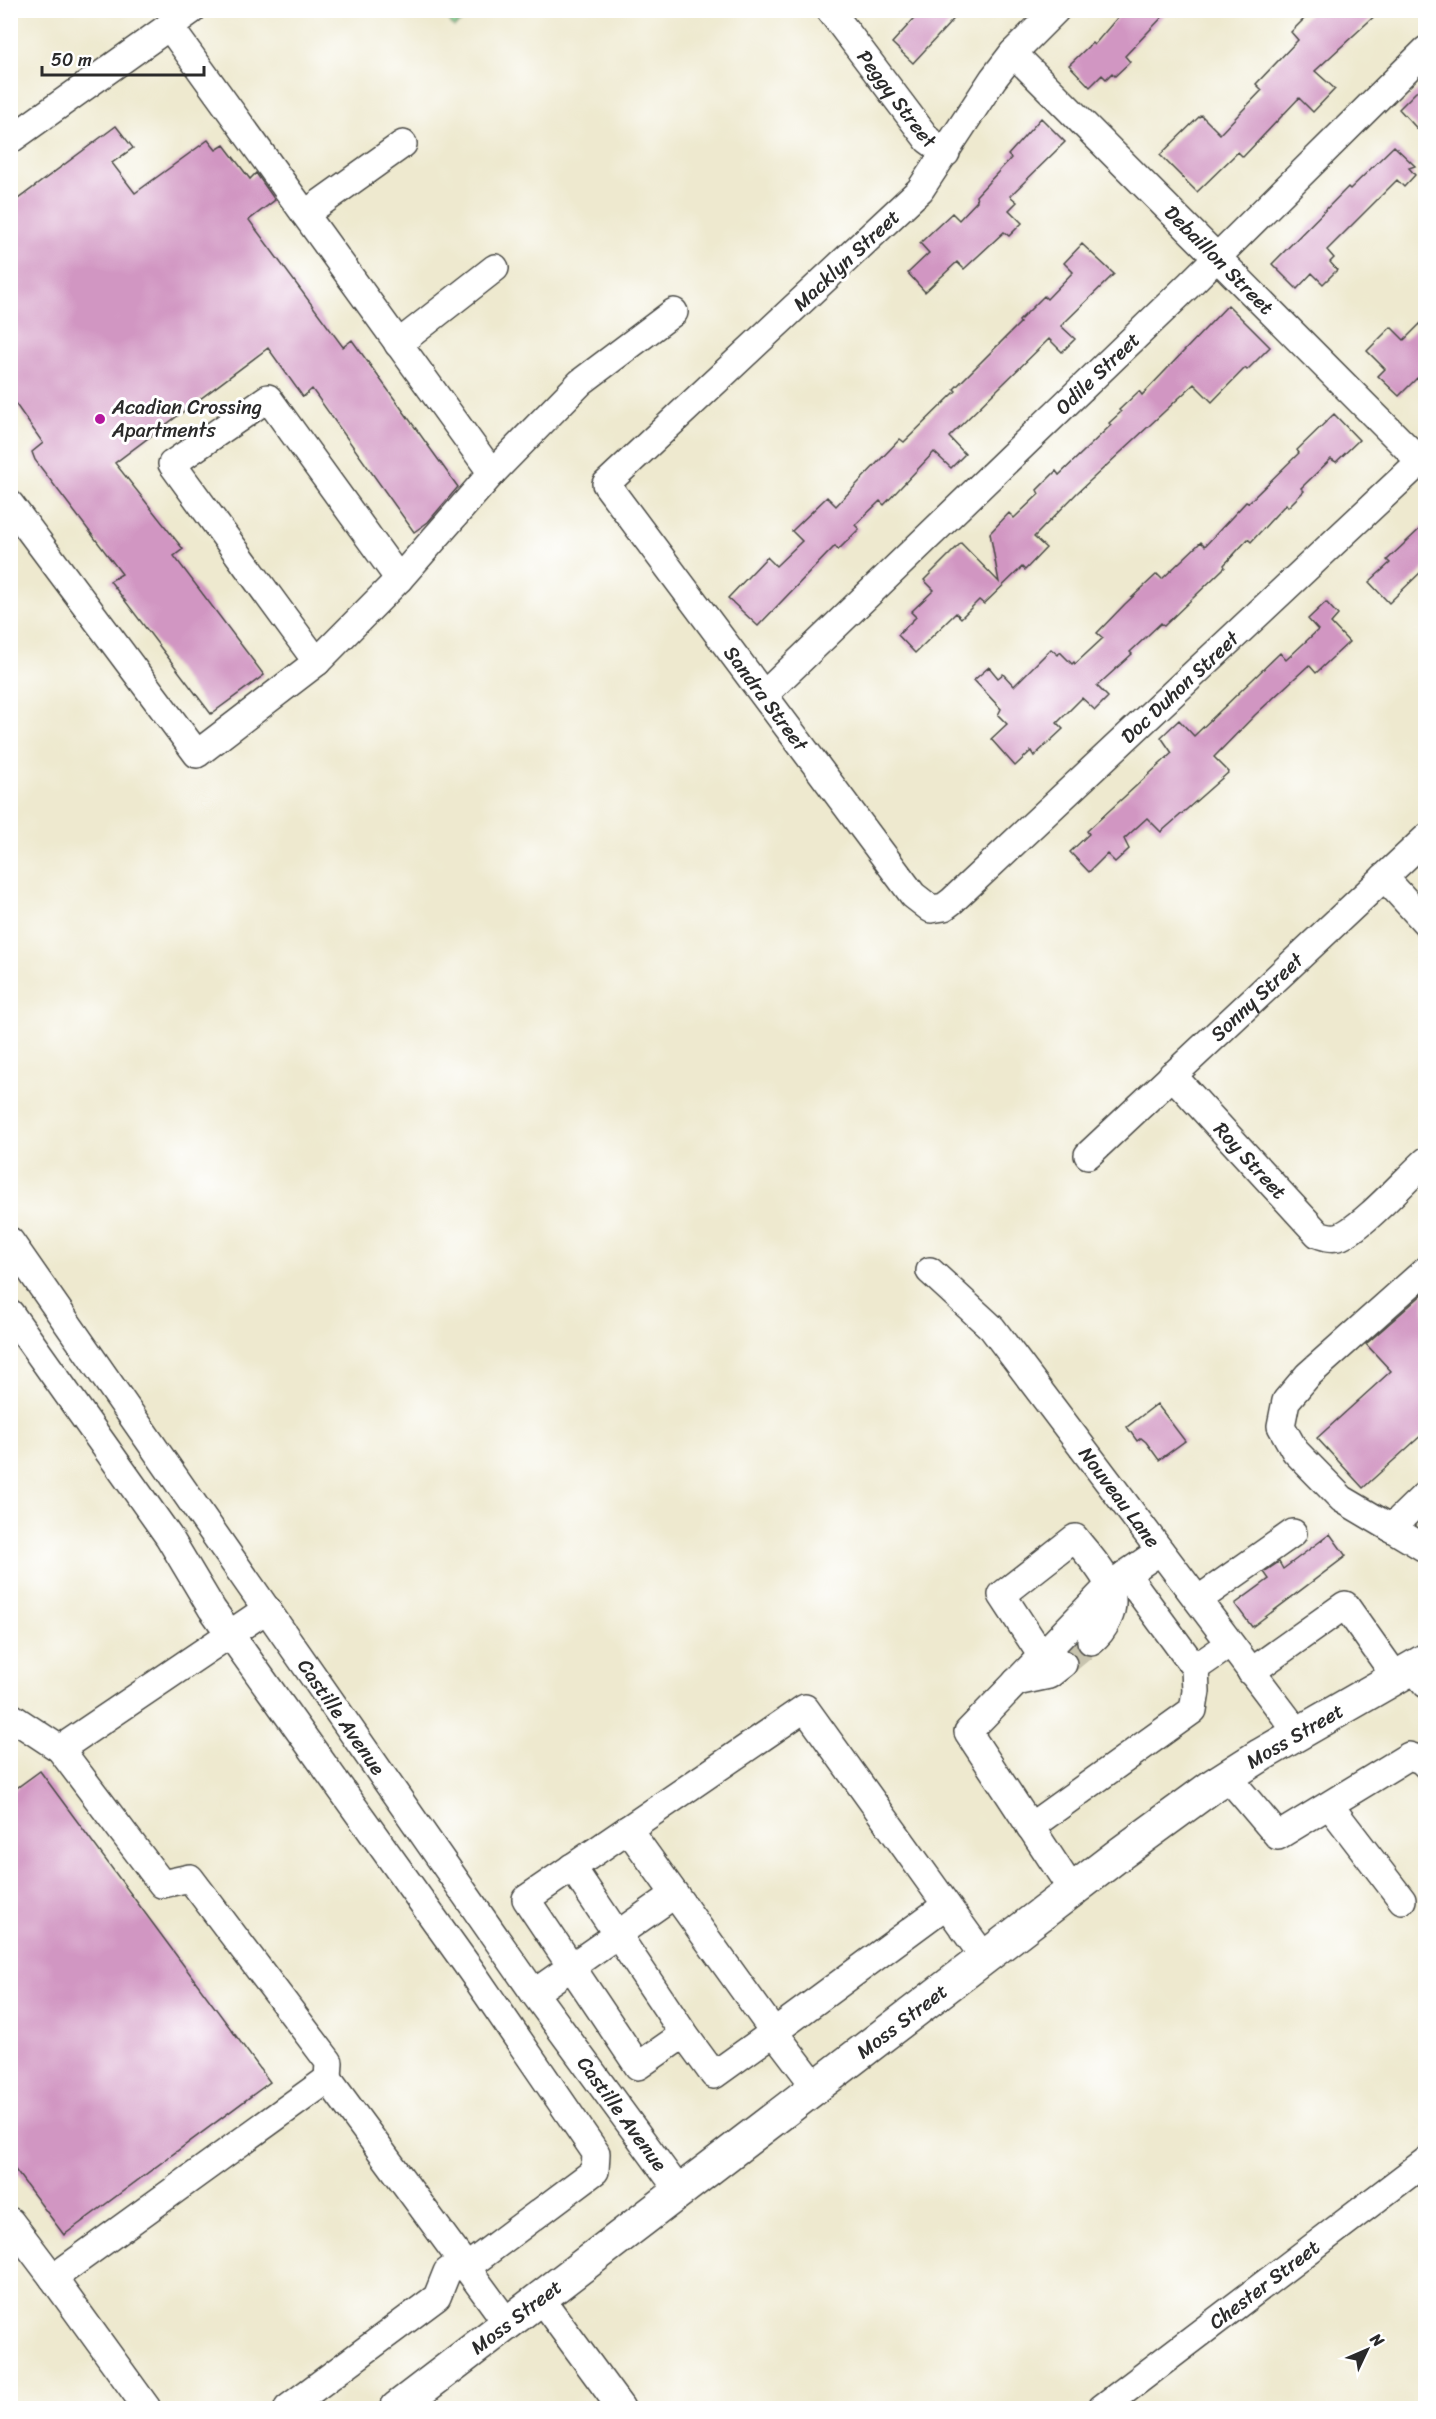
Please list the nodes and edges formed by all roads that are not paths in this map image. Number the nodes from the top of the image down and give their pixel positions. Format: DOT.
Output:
graph roads {
  1 [pos="192,10"];
  2 [pos="830,10"];
  3 [pos="1056,10"];
  4 [pos="169,26"];
  5 [pos="1425,50"];
  6 [pos="1013,53"];
  7 [pos="10,140"];
  8 [pos="403,144"];
  9 [pos="946,153"];
  10 [pos="305,214"];
  11 [pos="1216,256"];
  12 [pos="495,268"];
  13 [pos="674,312"];
  14 [pos="398,344"];
  15 [pos="1424,462"];
  16 [pos="492,473"];
  17 [pos="606,484"];
  18 [pos="10,504"];
  19 [pos="399,579"];
  20 [pos="317,662"];
  21 [pos="765,694"];
  22 [pos="1425,838"];
  23 [pos="1384,877"];
  24 [pos="931,909"];
  25 [pos="1425,923"];
  26 [pos="1172,1075"];
  27 [pos="1088,1155"];
  28 [pos="1425,1161"];
  29 [pos="10,1241"];
  30 [pos="1425,1270"];
  31 [pos="930,1271"];
  32 [pos="10,1313"];
  33 [pos="1425,1494"];
  34 [pos="1391,1528"];
  35 [pos="1293,1533"];
  36 [pos="1425,1549"];
  37 [pos="1160,1551"];
  38 [pos="1118,1580"];
  39 [pos="1198,1600"];
  40 [pos="267,1609"];
  41 [pos="230,1635"];
  42 [pos="1091,1641"];
  43 [pos="1230,1644"];
  44 [pos="1053,1660"];
  45 [pos="1195,1668"];
  46 [pos="1251,1672"];
  47 [pos="1415,1672"];
  48 [pos="10,1716"];
  49 [pos="1298,1733"];
  50 [pos="60,1749"];
  51 [pos="1425,1765"];
  52 [pos="1228,1776"];
  53 [pos="1330,1806"];
  54 [pos="1030,1827"];
  55 [pos="628,1829"];
  56 [pos="572,1868"];
  57 [pos="1072,1890"];
  58 [pos="675,1894"];
  59 [pos="1402,1900"];
  60 [pos="946,1905"];
  61 [pos="617,1935"];
  62 [pos="984,1958"];
  63 [pos="572,1968"];
  64 [pos="534,1993"];
  65 [pos="774,2032"];
  66 [pos="684,2034"];
  67 [pos="328,2079"];
  68 [pos="815,2086"];
  69 [pos="1425,2161"];
  70 [pos="679,2191"];
  71 [pos="10,2221"];
  72 [pos="464,2264"];
  73 [pos="53,2278"];
  74 [pos="541,2299"];
  75 [pos="508,2324"];
  76 [pos="147,2409"];
  77 [pos="288,2409"];
  78 [pos="397,2409"];
  79 [pos="621,2409"];
  80 [pos="1102,2409"];
  1 -- 4 [label="street"];
  2 -- 9 [label="street, Peggy Street"];
  3 -- 6 [label="street, Macklyn Street"];
  4 -- 7 [label="street"];
  4 -- 10 [label="street"];
  5 -- 11 [label="street, Odile Street"];
  6 -- 9 [label="street, Macklyn Street"];
  6 -- 11 [label="street, Debaillon Street"];
  8 -- 10 [label="street"];
  9 -- 17 [label="street, Macklyn Street"];
  10 -- 14 [label="street"];
  11 -- 15 [label="street, Debaillon Street"];
  11 -- 21 [label="street, Odile Street"];
  12 -- 14 [label="street"];
  13 -- 16 [label="street"];
  14 -- 16 [label="street"];
  15 -- 24 [label="street, Doc Duhon Street"];
  16 -- 19 [label="street"];
  17 -- 21 [label="street, Sandra Street"];
  18 -- 20 [label="street"];
  19 -- 20 [label="street"];
  19 -- 20 [label="street"];
  21 -- 24 [label="street, Sandra Street"];
  22 -- 23 [label="street, Sonny Street"];
  23 -- 25 [label="street"];
  23 -- 26 [label="street, Sonny Street"];
  26 -- 27 [label="street, Sonny Street"];
  26 -- 28 [label="street, Roy Street"];
  29 -- 40 [label="street, Castille Avenue"];
  30 -- 34 [label="street"];
  31 -- 37 [label="street, Nouveau Lane"];
  32 -- 41 [label="street"];
  33 -- 34 [label="street"];
  34 -- 36 [label="street"];
  35 -- 39 [label="street"];
  37 -- 38 [label="street"];
  37 -- 39 [label="street, Nouveau Lane"];
  38 -- 42 [label="street"];
  38 -- 44 [label="street"];
  38 -- 44 [label="street"];
  38 -- 45 [label="street"];
  39 -- 43 [label="street, Nouveau Lane"];
  40 -- 41 [label="street"];
  40 -- 64 [label="street, Castille Avenue"];
  41 -- 50 [label="street"];
  41 -- 72 [label="street"];
  43 -- 45 [label="street"];
  43 -- 46 [label="street, Nouveau Lane"];
  44 -- 54 [label="street"];
  45 -- 54 [label="street"];
  46 -- 47 [label="street"];
  46 -- 49 [label="street, Nouveau Lane"];
  47 -- 49 [label="main road, Moss Street"];
  48 -- 50 [label="street"];
  49 -- 52 [label="main road, Moss Street"];
  50 -- 67 [label="street"];
  51 -- 53 [label="street"];
  52 -- 53 [label="street"];
  52 -- 57 [label="main road, Moss Street"];
  53 -- 59 [label="street"];
  54 -- 57 [label="street"];
  55 -- 56 [label="street"];
  55 -- 58 [label="street"];
  55 -- 60 [label="street"];
  56 -- 61 [label="street"];
  56 -- 63 [label="street"];
  57 -- 62 [label="main road, Moss Street"];
  58 -- 61 [label="street"];
  58 -- 65 [label="street"];
  60 -- 62 [label="street"];
  60 -- 65 [label="street"];
  61 -- 63 [label="street"];
  61 -- 66 [label="street"];
  62 -- 68 [label="main road, Moss Street"];
  63 -- 64 [label="street"];
  63 -- 66 [label="street"];
  64 -- 70 [label="street, Castille Avenue"];
  65 -- 66 [label="street"];
  65 -- 68 [label="street"];
  67 -- 72 [label="street"];
  67 -- 73 [label="street"];
  68 -- 70 [label="main road, Moss Street"];
  69 -- 80 [label="street, Chester Street"];
  70 -- 74 [label="main road, Moss Street"];
  71 -- 73 [label="street"];
  72 -- 75 [label="street"];
  72 -- 77 [label="street"];
  73 -- 76 [label="street"];
  74 -- 75 [label="main road, Moss Street"];
  74 -- 79 [label="street"];
  75 -- 78 [label="main road, Moss Street"];
}
